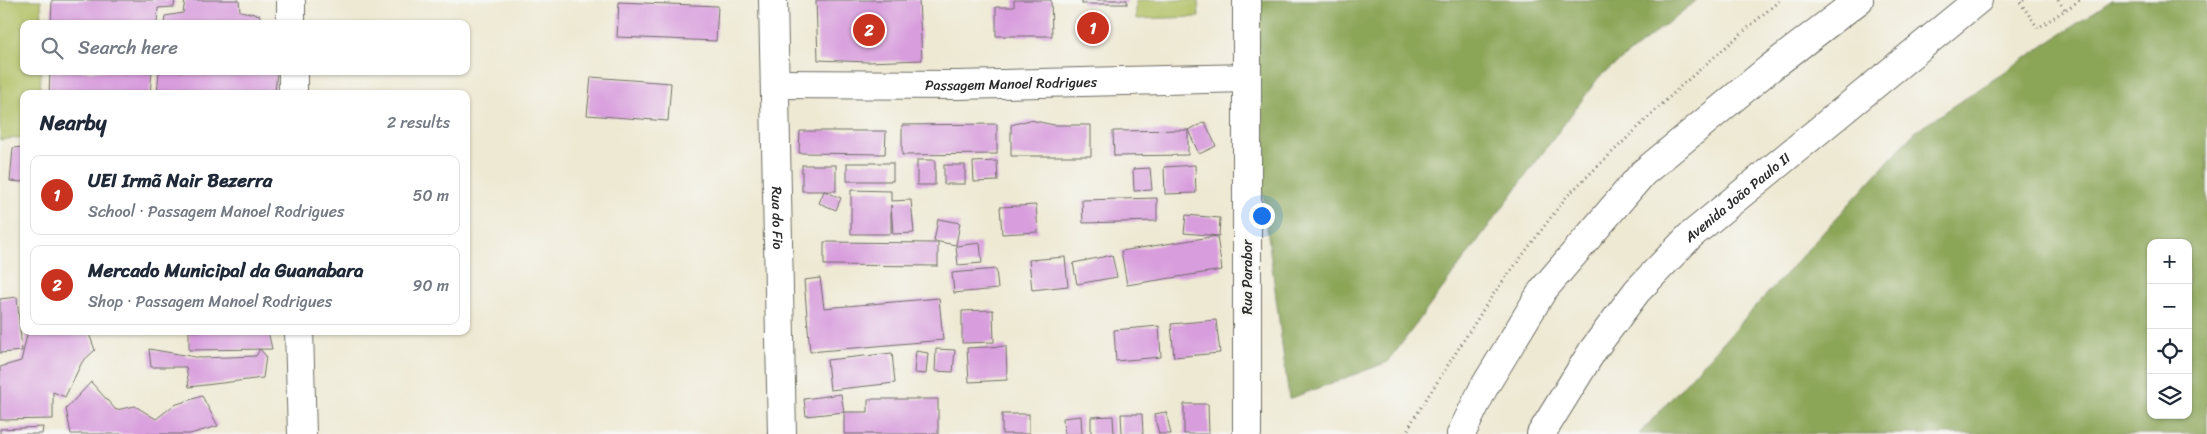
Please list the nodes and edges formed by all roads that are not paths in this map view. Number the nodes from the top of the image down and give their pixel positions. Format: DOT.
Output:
graph roads {
  1 [pos="291,0"];
  2 [pos="773,0"];
  3 [pos="1247,0"];
  4 [pos="1859,0"];
  5 [pos="1978,0"];
  6 [pos="292,20"];
  7 [pos="293,75"];
  8 [pos="1247,78"];
  9 [pos="775,84"];
  10 [pos="293,90"];
  11 [pos="299,335"];
  12 [pos="302,434"];
  13 [pos="782,434"];
  14 [pos="1247,434"];
  15 [pos="1460,434"];
  16 [pos="1542,434"];
  1 -- 6 [label="street"];
  2 -- 9 [label="street, Rua do Fio"];
  3 -- 8 [label="street, Rua Parabor"];
  4 -- 15 [label="street"];
  5 -- 16 [label="street, Avenida João Paulo II"];
  7 -- 10 [label="street"];
  8 -- 9 [label="street, Passagem Manoel Rodrigues"];
  8 -- 14 [label="street, Rua Parabor"];
  9 -- 13 [label="street, Rua do Fio"];
  11 -- 12 [label="street"];
}
